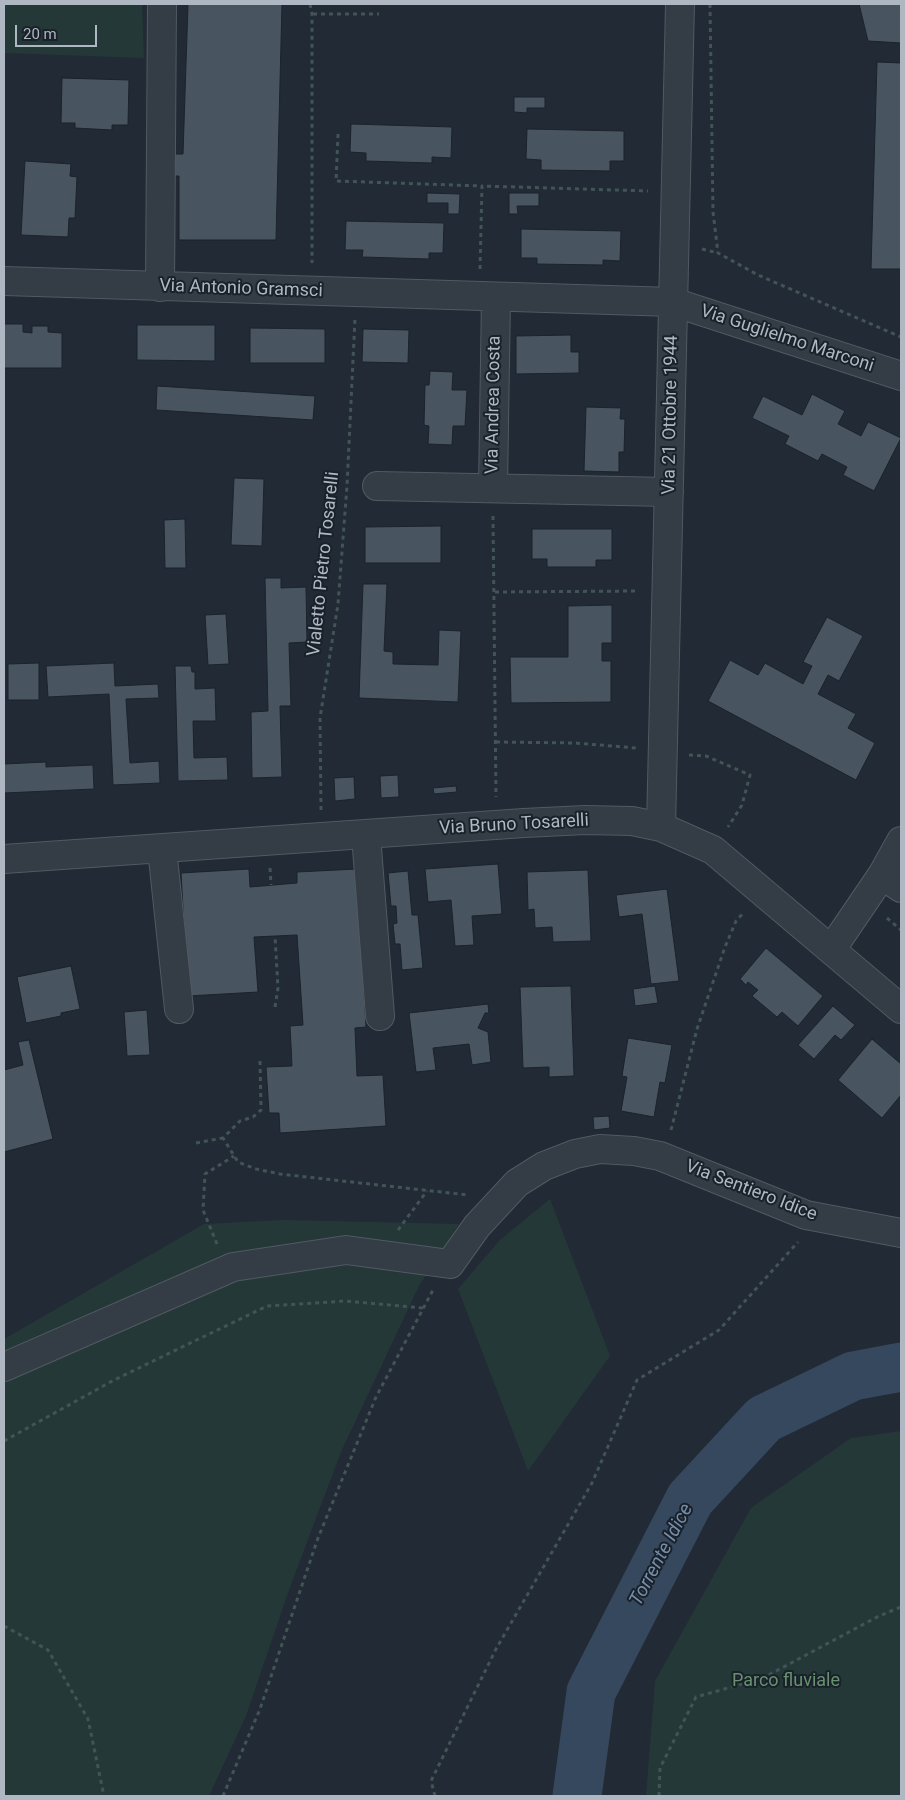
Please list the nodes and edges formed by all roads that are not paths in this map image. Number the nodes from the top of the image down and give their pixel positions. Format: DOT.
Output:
graph roads {
  1 [pos="162,4"];
  2 [pos="680,4"];
  3 [pos="4,281"];
  4 [pos="160,287"];
  5 [pos="487,297"];
  6 [pos="673,302"];
  7 [pos="901,376"];
  8 [pos="377,486"];
  9 [pos="493,488"];
  10 [pos="669,492"];
  11 [pos="661,827"];
  12 [pos="366,835"];
  13 [pos="901,841"];
  14 [pos="162,849"];
  15 [pos="4,858"];
  16 [pos="891,882"];
  17 [pos="831,950"];
  18 [pos="179,1009"];
  19 [pos="901,1009"];
  20 [pos="380,1016"];
  21 [pos="901,1233"];
  22 [pos="4,1367"];
  1 -- 4 [label="street"];
  2 -- 6 [label="street, Via 21 Ottobre 1944"];
  3 -- 4 [label="street, Via Antonio Gramsci"];
  4 -- 5 [label="street, Via Antonio Gramsci"];
  5 -- 6 [label="street, Via Antonio Gramsci"];
  5 -- 9 [label="street, Via Andrea Costa"];
  6 -- 7 [label="street, Via Guglielmo Marconi"];
  6 -- 10 [label="street, Via 21 Ottobre 1944"];
  8 -- 9 [label="street"];
  9 -- 10 [label="street, Via Andrea Costa"];
  10 -- 11 [label="street, Via 21 Ottobre 1944"];
  11 -- 12 [label="street, Via Bruno Tosarelli"];
  11 -- 17 [label="street, Via Bruno Tosarelli"];
  12 -- 14 [label="street, Via Bruno Tosarelli"];
  12 -- 20 [label="street"];
  13 -- 16 [label="street"];
  14 -- 15 [label="street, Via Bruno Tosarelli"];
  14 -- 18 [label="street"];
  16 -- 17 [label="street"];
  17 -- 19 [label="street, Via Bruno Tosarelli"];
  21 -- 22 [label="street, Via Sentiero Idice"];
}
